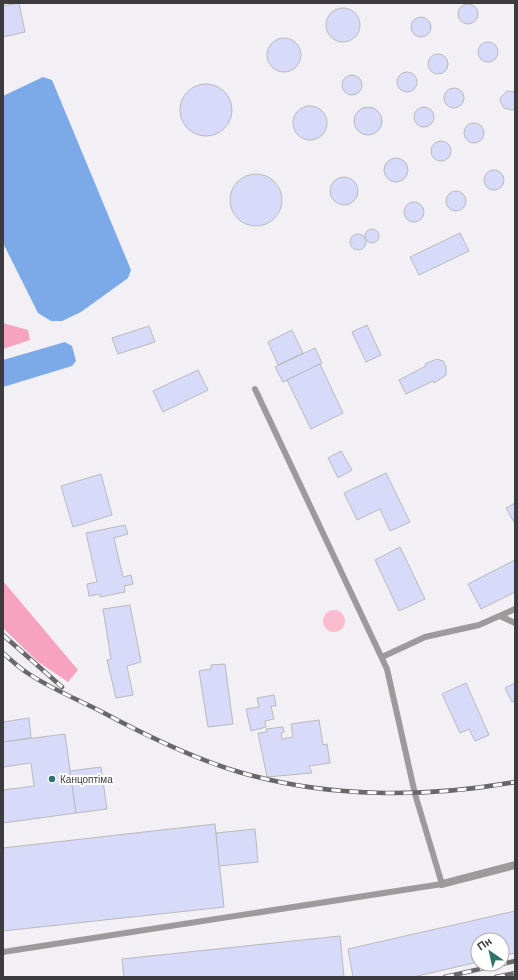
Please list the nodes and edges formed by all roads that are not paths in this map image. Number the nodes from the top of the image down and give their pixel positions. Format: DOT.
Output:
graph roads {
  1 [pos="255,389"];
  2 [pos="515,609"];
  3 [pos="500,616"];
  4 [pos="515,623"];
  5 [pos="382,657"];
  6 [pos="515,865"];
  7 [pos="442,884"];
  8 [pos="3,952"];
  1 -- 5 [label="lane"];
  2 -- 3 [label="lane"];
  3 -- 4 [label="lane"];
  3 -- 5 [label="lane"];
  5 -- 7 [label="lane"];
  6 -- 7 [label="street"];
  7 -- 8 [label="lane"];
}
